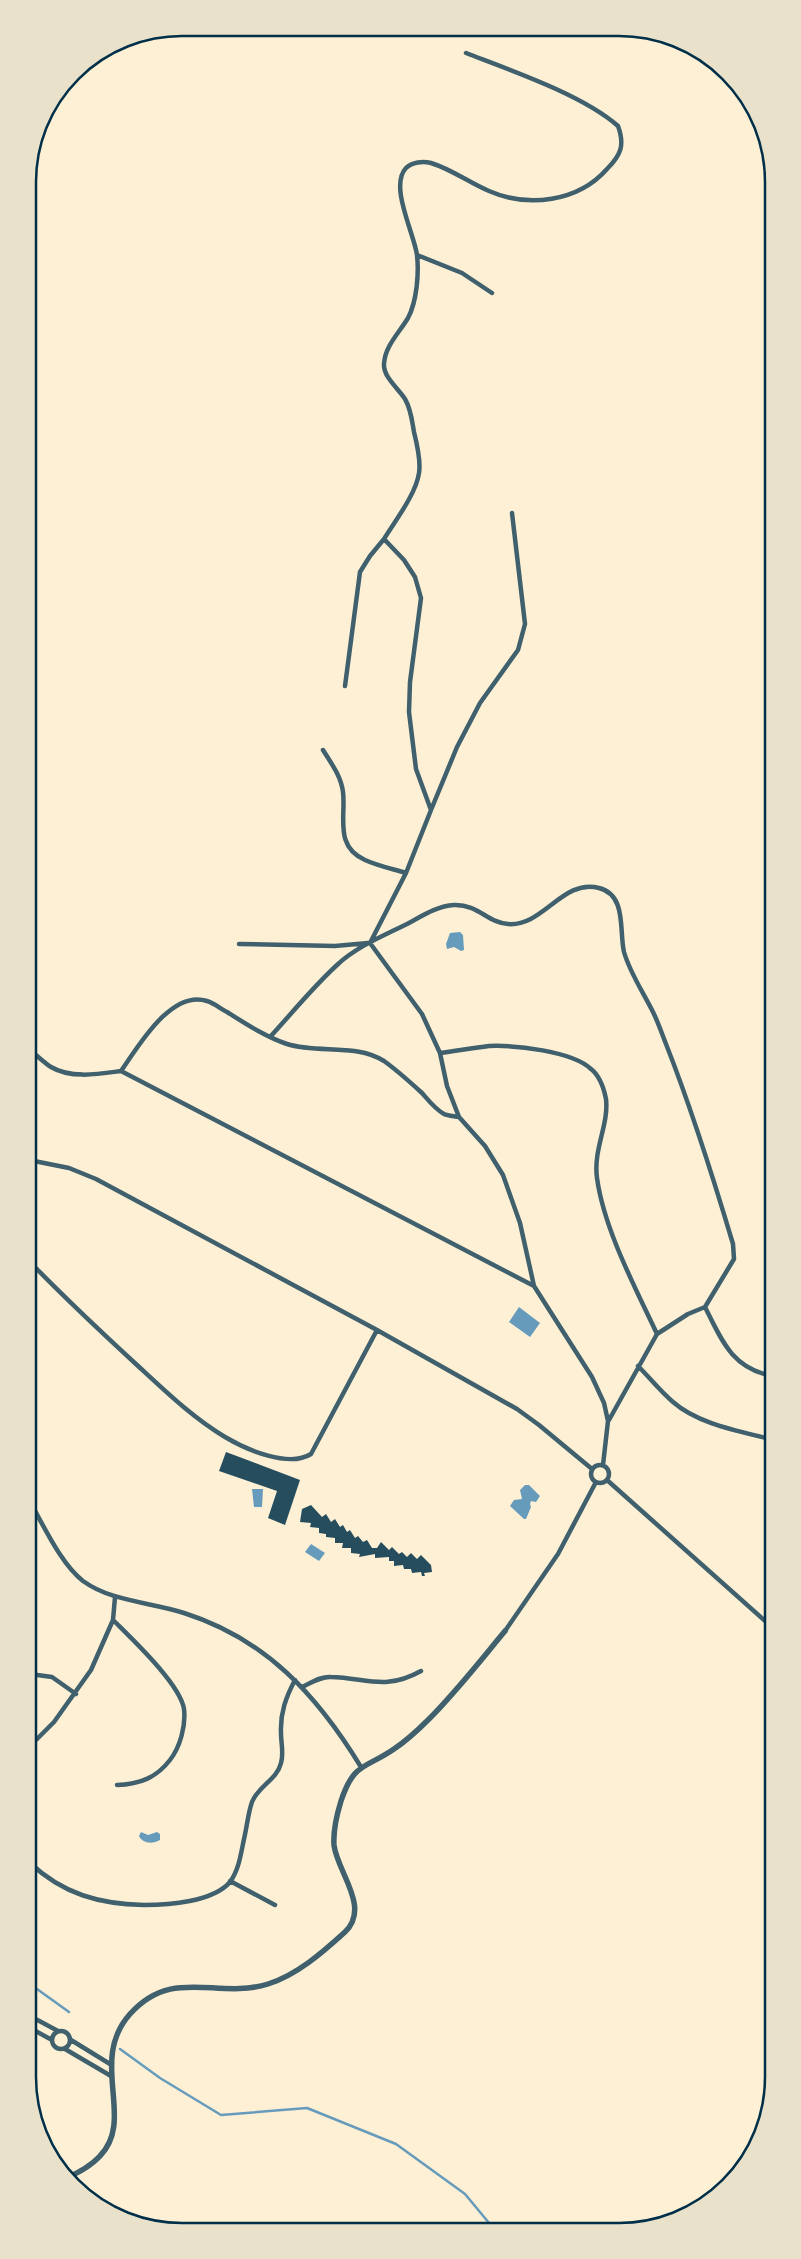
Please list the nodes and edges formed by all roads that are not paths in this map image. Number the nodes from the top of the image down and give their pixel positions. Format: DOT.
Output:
graph roads {
  1 [pos="466,53"];
  2 [pos="417,255"];
  3 [pos="492,293"];
  4 [pos="512,513"];
  5 [pos="384,539"];
  6 [pos="344,686"];
  7 [pos="323,750"];
  8 [pos="431,810"];
  9 [pos="406,873"];
  10 [pos="370,943"];
  11 [pos="239,944"];
  12 [pos="270,1037"];
  13 [pos="440,1053"];
  14 [pos="37,1056"];
  15 [pos="121,1071"];
  16 [pos="459,1117"];
  17 [pos="36,1161"];
  18 [pos="36,1269"];
  19 [pos="534,1286"];
  20 [pos="705,1308"];
  21 [pos="377,1330"];
  22 [pos="657,1334"];
  23 [pos="638,1366"];
  24 [pos="764,1374"];
  25 [pos="608,1420"];
  26 [pos="764,1437"];
  27 [pos="603,1465"];
  28 [pos="592,1469"];
  29 [pos="608,1480"];
  30 [pos="596,1482"];
  31 [pos="36,1512"];
  32 [pos="115,1597"];
  33 [pos="113,1620"];
  34 [pos="764,1621"];
  35 [pos="505,1631"];
  36 [pos="422,1671"];
  37 [pos="36,1675"];
  38 [pos="295,1680"];
  39 [pos="302,1686"];
  40 [pos="76,1694"];
  41 [pos="36,1740"];
  42 [pos="361,1767"];
  43 [pos="117,1785"];
  44 [pos="36,1869"];
  45 [pos="230,1881"];
  46 [pos="276,1906"];
  47 [pos="36,2019"];
  48 [pos="36,2031"];
  49 [pos="58,2031"];
  50 [pos="52,2040"];
  51 [pos="71,2040"];
  52 [pos="66,2049"];
  53 [pos="110,2064"];
  54 [pos="111,2076"];
  55 [pos="74,2174"];
  1 -- 2 [label="street"];
  2 -- 3 [label="street"];
  2 -- 5 [label="street"];
  4 -- 8 [label="street"];
  5 -- 6 [label="street"];
  5 -- 8 [label="street"];
  7 -- 9 [label="street"];
  8 -- 9 [label="street"];
  9 -- 10 [label="street"];
  10 -- 11 [label="street"];
  10 -- 12 [label="street"];
  10 -- 13 [label="street"];
  10 -- 20 [label="street"];
  12 -- 15 [label="street"];
  12 -- 16 [label="street"];
  13 -- 16 [label="street"];
  13 -- 22 [label="street"];
  14 -- 15 [label="street"];
  15 -- 19 [label="street"];
  16 -- 19 [label="street"];
  17 -- 21 [label="street"];
  18 -- 21 [label="street"];
  19 -- 25 [label="street"];
  20 -- 22 [label="street"];
  20 -- 24 [label="street"];
  21 -- 28 [label="street"];
  22 -- 23 [label="street"];
  23 -- 25 [label="street"];
  23 -- 26 [label="street"];
  25 -- 27 [label="street"];
  27 -- 28 [label="street"];
  27 -- 29 [label="street"];
  28 -- 30 [label="street"];
  29 -- 30 [label="street"];
  29 -- 34 [label="street"];
  30 -- 35 [label="street"];
  31 -- 32 [label="street"];
  32 -- 33 [label="street"];
  32 -- 38 [label="street"];
  33 -- 40 [label="street"];
  33 -- 43 [label="street"];
  35 -- 42 [label="street"];
  36 -- 39 [label="street"];
  37 -- 40 [label="street"];
  38 -- 39 [label="street"];
  38 -- 45 [label="street"];
  39 -- 42 [label="street"];
  40 -- 41 [label="street"];
  42 -- 53 [label="street"];
  44 -- 45 [label="street"];
  45 -- 46 [label="street"];
  47 -- 49 [label="street"];
  48 -- 50 [label="street"];
  49 -- 50 [label="street"];
  49 -- 51 [label="street"];
  50 -- 52 [label="street"];
  51 -- 52 [label="street"];
  51 -- 53 [label="street"];
  52 -- 54 [label="street"];
  53 -- 54 [label="street"];
  54 -- 55 [label="street"];
}
